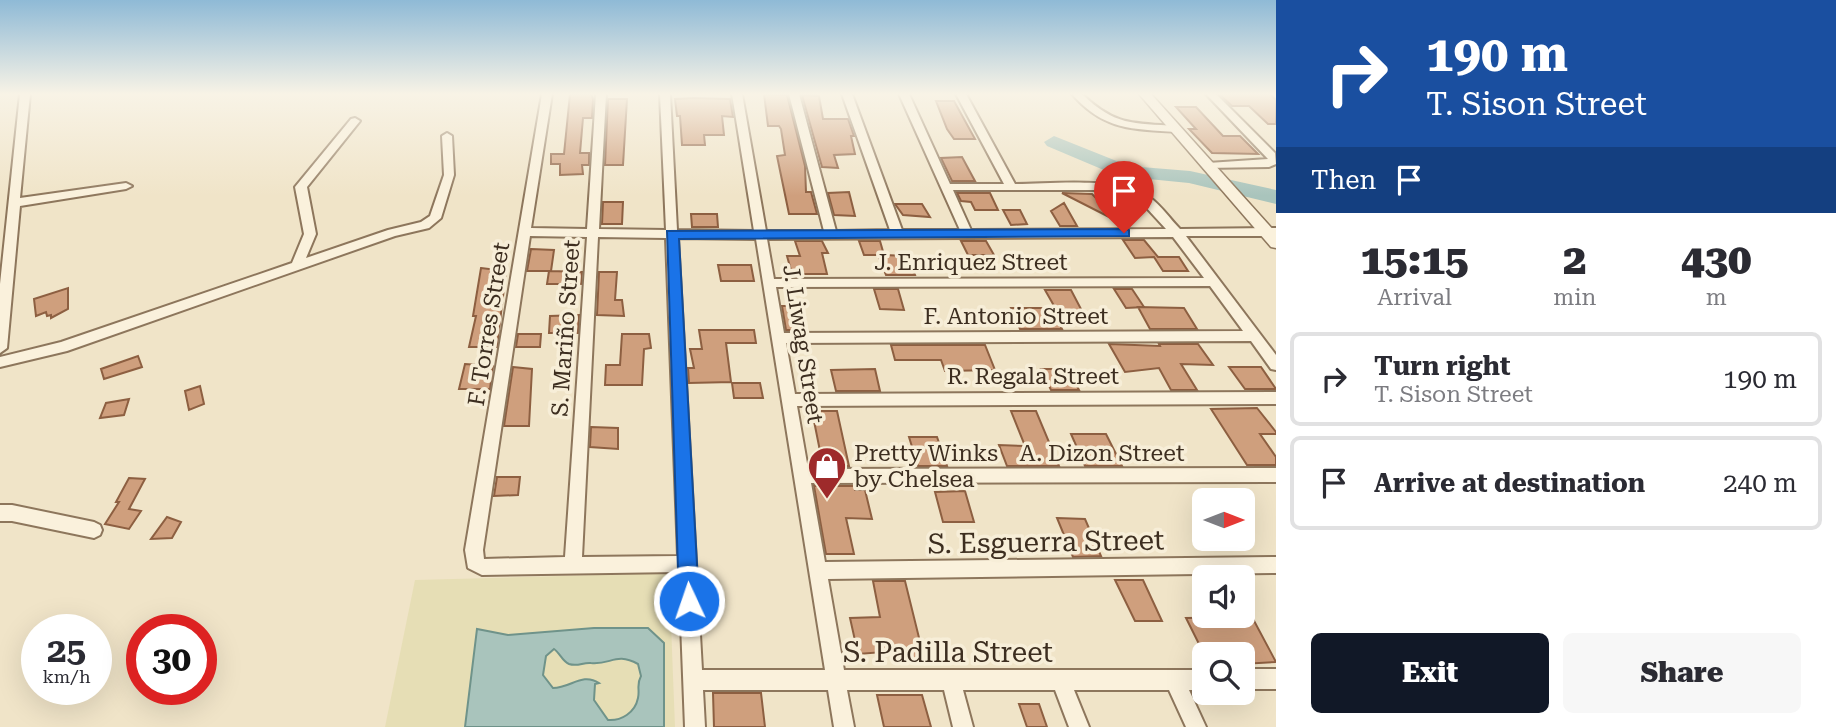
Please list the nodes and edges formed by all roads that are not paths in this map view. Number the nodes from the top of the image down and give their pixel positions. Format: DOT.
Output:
graph roads {
  1 [pos="22,128"];
  2 [pos="349,128"];
  3 [pos="542,128"];
  4 [pos="599,128"];
  5 [pos="667,128"];
  6 [pos="743,128"];
  7 [pos="803,128"];
  8 [pos="859,128"];
  9 [pos="919,128"];
  10 [pos="979,128"];
  11 [pos="1163,128"];
  12 [pos="1243,128"];
  13 [pos="1176,129"];
  14 [pos="447,136"];
  15 [pos="1208,166"];
  16 [pos="126,186"];
  17 [pos="946,187"];
  18 [pos="1011,187"];
  19 [pos="14,203"];
  20 [pos="525,232"];
  21 [pos="593,233"];
  22 [pos="897,233"];
  23 [pos="967,233"];
  24 [pos="1177,233"];
  25 [pos="672,234"];
  26 [pos="831,234"];
  27 [pos="761,235"];
  28 [pos="1273,236"];
  29 [pos="296,268"];
  30 [pos="1214,282"];
  31 [pos="770,283"];
  32 [pos="1254,336"];
  33 [pos="779,338"];
  34 [pos="0,348"];
  35 [pos="0,362"];
  36 [pos="1276,366"];
  37 [pos="1276,398"];
  38 [pos="790,400"];
  39 [pos="1276,475"];
  40 [pos="801,476"];
  41 [pos="0,513"];
  42 [pos="94,530"];
  43 [pos="687,564"];
  44 [pos="573,565"];
  45 [pos="1276,565"];
  46 [pos="816,571"];
  47 [pos="951,679"];
  48 [pos="1276,679"];
  49 [pos="692,680"];
  50 [pos="836,680"];
  51 [pos="1061,680"];
  52 [pos="1175,680"];
  53 [pos="1192,680"];
  54 [pos="1255,680"];
  55 [pos="695,727"];
  56 [pos="844,727"];
  57 [pos="963,727"];
  58 [pos="1079,727"];
  59 [pos="1196,727"];
  1 -- 19 [label="street"];
  2 -- 29 [label="street"];
  3 -- 20 [label="street, F. Torres Street"];
  4 -- 21 [label="street, S. Mariño Street"];
  5 -- 25 [label="street"];
  6 -- 27 [label="street, J. Liwag Street"];
  7 -- 26 [label="street"];
  8 -- 22 [label="street"];
  9 -- 17 [label="street"];
  10 -- 18 [label="street"];
  11 -- 13 [label="street"];
  12 -- 15 [label="street"];
  13 -- 15 [label="street"];
  14 -- 29 [label="street"];
  15 -- 28 [label="street"];
  16 -- 19 [label="street"];
  17 -- 18 [label="street"];
  17 -- 23 [label="street"];
  18 -- 24 [label="street"];
  19 -- 34 [label="street"];
  20 -- 21 [label="street"];
  20 -- 44 [label="street, F. Torres Street"];
  21 -- 25 [label="street"];
  21 -- 44 [label="street, S. Mariño Street"];
  22 -- 23 [label="street"];
  22 -- 26 [label="street"];
  23 -- 24 [label="street"];
  24 -- 28 [label="street"];
  24 -- 30 [label="street"];
  25 -- 27 [label="street"];
  25 -- 43 [label="street"];
  26 -- 27 [label="street"];
  27 -- 31 [label="street, J. Liwag Street"];
  29 -- 35 [label="street"];
  30 -- 31 [label="street, J. Enriquez Street"];
  30 -- 32 [label="street"];
  31 -- 33 [label="street, J. Liwag Street"];
  32 -- 33 [label="street, F. Antonio Street"];
  32 -- 36 [label="street"];
  33 -- 38 [label="street, J. Liwag Street"];
  37 -- 38 [label="street, R. Regala Street"];
  38 -- 40 [label="street, J. Liwag Street"];
  39 -- 40 [label="street, A. Dizon Street"];
  40 -- 46 [label="street, J. Liwag Street"];
  41 -- 42 [label="street"];
  43 -- 44 [label="street"];
  43 -- 49 [label="street"];
  45 -- 46 [label="street, S. Esguerra Street"];
  46 -- 50 [label="street, J. Liwag Street"];
  47 -- 50 [label="street, S. Padilla Street"];
  47 -- 51 [label="street, S. Padilla Street"];
  47 -- 57 [label="street"];
  48 -- 54 [label="street"];
  49 -- 50 [label="street, S. Padilla Street"];
  49 -- 55 [label="street"];
  50 -- 56 [label="street, J. Liwag Street"];
  51 -- 52 [label="street, S. Padilla Street"];
  51 -- 58 [label="street"];
  52 -- 53 [label="street, S. Padilla Street"];
  52 -- 59 [label="street"];
}
